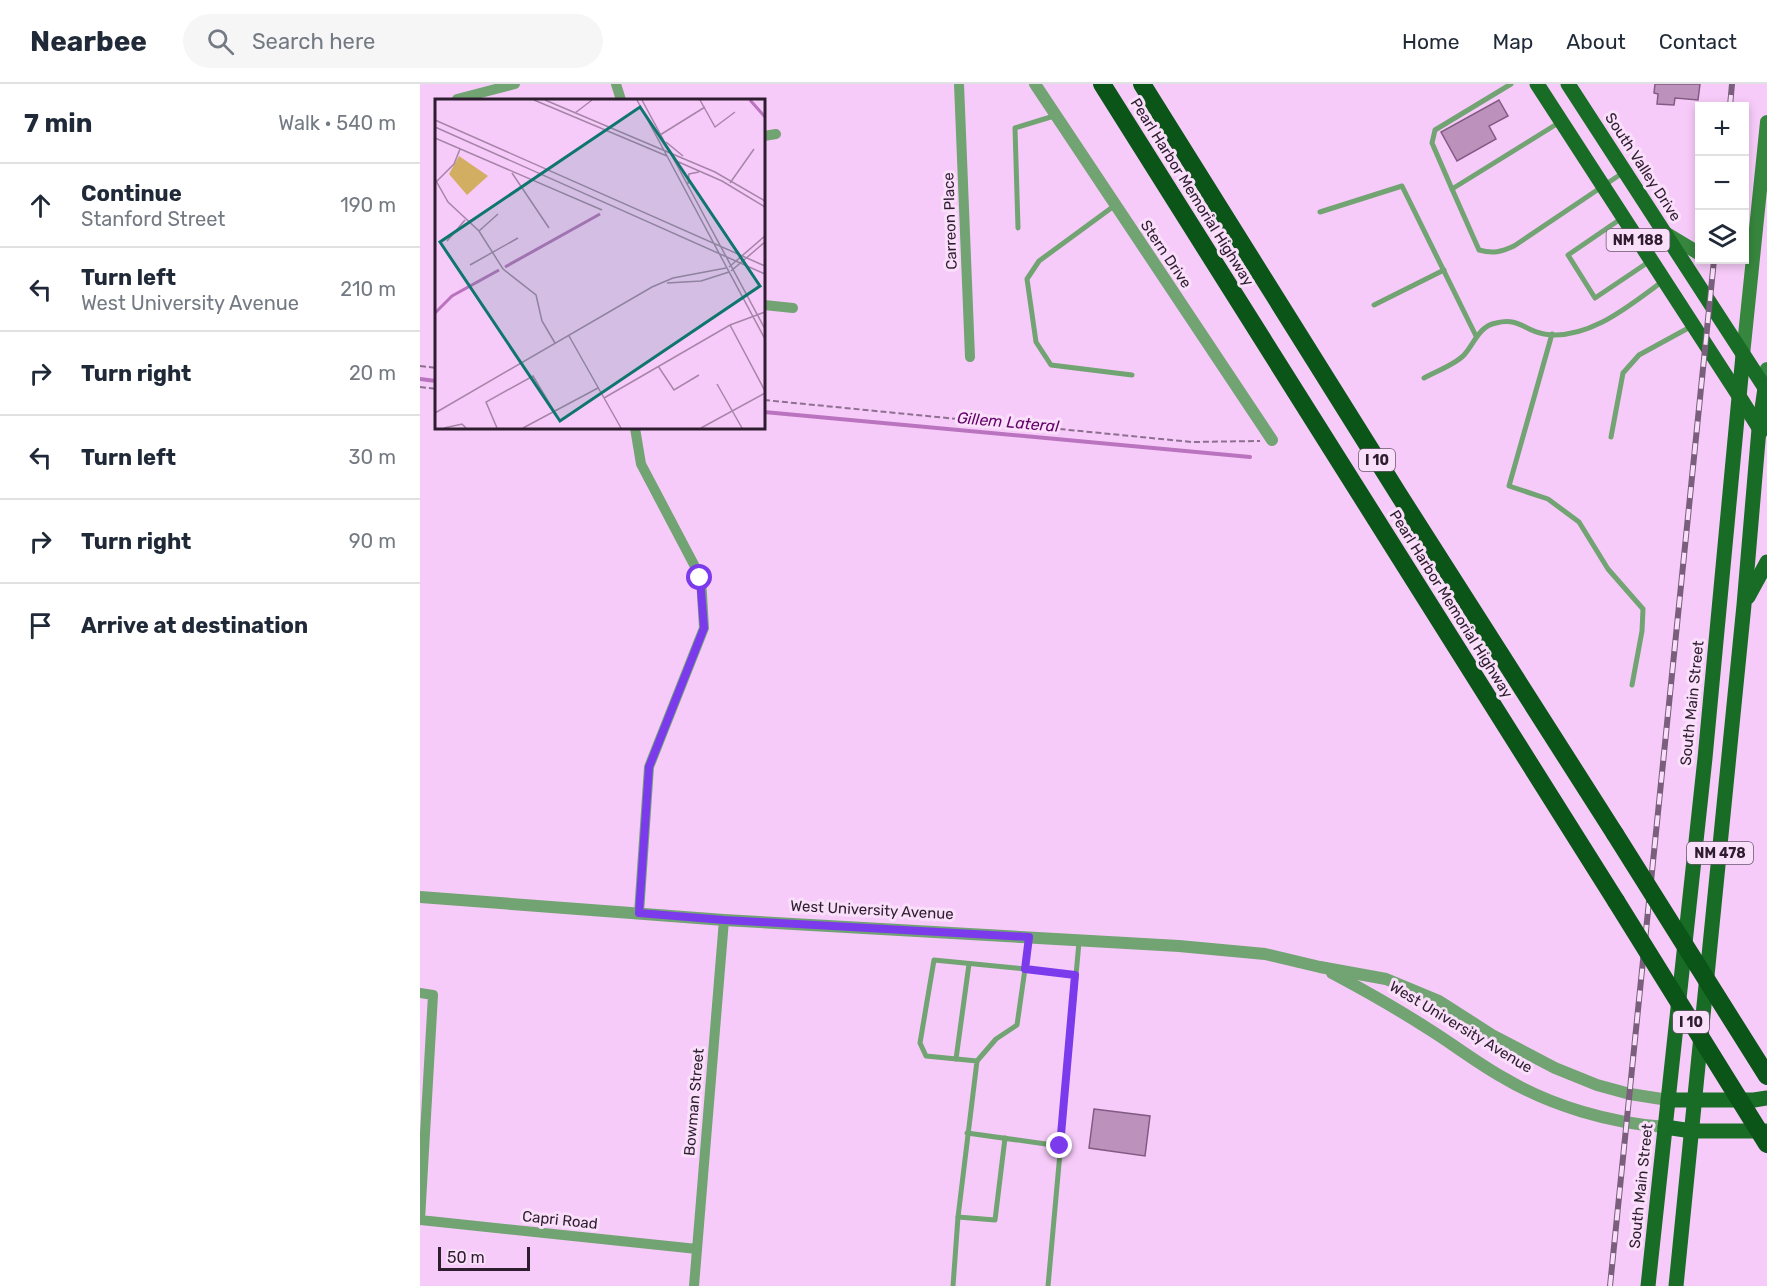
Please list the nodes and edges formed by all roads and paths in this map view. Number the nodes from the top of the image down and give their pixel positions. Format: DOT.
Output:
graph roads {
  1 [pos="512,84"];
  2 [pos="616,84"];
  3 [pos="959,84"];
  4 [pos="1035,84"];
  5 [pos="1102,84"];
  6 [pos="1142,84"];
  7 [pos="1511,84"];
  8 [pos="1537,84"];
  9 [pos="1568,84"];
  10 [pos="457,99"];
  11 [pos="621,99"];
  12 [pos="1056,115"];
  13 [pos="1561,122"];
  14 [pos="1767,122"];
  15 [pos="776,134"];
  16 [pos="765,136"];
  17 [pos="1766,148"];
  18 [pos="1624,171"];
  19 [pos="1603,185"];
  20 [pos="1452,189"];
  21 [pos="1116,205"];
  22 [pos="1320,212"];
  23 [pos="1623,217"];
  24 [pos="1757,223"];
  25 [pos="1018,228"];
  26 [pos="1664,232"];
  27 [pos="1749,232"];
  28 [pos="1695,251"];
  29 [pos="1651,260"];
  30 [pos="1444,270"];
  31 [pos="1665,280"];
  32 [pos="765,305"];
  33 [pos="1374,305"];
  34 [pos="793,308"];
  35 [pos="1693,325"];
  36 [pos="1552,334"];
  37 [pos="1476,336"];
  38 [pos="1743,355"];
  39 [pos="970,357"];
  40 [pos="420,366"];
  41 [pos="435,368"];
  42 [pos="1767,369"];
  43 [pos="1132,375"];
  44 [pos="1424,378"];
  45 [pos="420,387"];
  46 [pos="435,389"];
  47 [pos="1766,389"];
  48 [pos="1739,396"];
  49 [pos="765,400"];
  50 [pos="635,429"];
  51 [pos="1763,435"];
  52 [pos="1611,437"];
  53 [pos="1272,440"];
  54 [pos="1767,562"];
  55 [pos="1744,605"];
  56 [pos="1632,685"];
  57 [pos="420,897"];
  58 [pos="639,913"];
  59 [pos="724,920"];
  60 [pos="1029,937"];
  61 [pos="1080,940"];
  62 [pos="969,964"];
  63 [pos="1320,967"];
  64 [pos="1025,969"];
  65 [pos="1075,975"];
  66 [pos="420,993"];
  67 [pos="1743,1038"];
  68 [pos="956,1059"];
  69 [pos="977,1061"];
  70 [pos="1767,1069"];
  71 [pos="1767,1076"];
  72 [pos="1767,1098"];
  73 [pos="1668,1100"];
  74 [pos="1695,1101"];
  75 [pos="1665,1127"];
  76 [pos="1692,1131"];
  77 [pos="1767,1131"];
  78 [pos="967,1133"];
  79 [pos="1005,1138"];
  80 [pos="1767,1144"];
  81 [pos="1060,1146"];
  82 [pos="958,1217"];
  83 [pos="420,1220"];
  84 [pos="697,1249"];
  85 [pos="694,1286"];
  86 [pos="953,1286"];
  87 [pos="1048,1286"];
  88 [pos="1648,1286"];
  89 [pos="1676,1286"];
  1 -- 10 [label="street"];
  2 -- 11 [label="street"];
  3 -- 39 [label="street, Carreon Place"];
  4 -- 12 [label="street, Stern Drive"];
  5 -- 80 [label="highway, Pearl Harbor Memorial Highway / I 10, bridge"];
  6 -- 67 [label="highway, Pearl Harbor Memorial Highway / I 10, bridge"];
  7 -- 20 [label="lane"];
  8 -- 13 [label="main road, NM 188"];
  9 -- 18 [label="main road, South Valley Drive / NM 188"];
  12 -- 21 [label="street, Stern Drive"];
  12 -- 25 [label="lane"];
  13 -- 19 [label="main road, NM 188"];
  13 -- 20 [label="lane"];
  14 -- 17 [label="main road, South Main Street / NM 478"];
  15 -- 16 [label="street"];
  17 -- 24 [label="main road, South Main Street / NM 478"];
  18 -- 19 [label="lane"];
  18 -- 26 [label="main road, South Valley Drive / NM 188"];
  19 -- 20 [label="lane"];
  19 -- 23 [label="main road, NM 188"];
  21 -- 43 [label="lane"];
  21 -- 53 [label="street, Stern Drive"];
  22 -- 30 [label="lane"];
  23 -- 29 [label="main road, NM 188"];
  23 -- 29 [label="lane"];
  24 -- 27 [label="main road"];
  24 -- 38 [label="main road, South Main Street / NM 478"];
  26 -- 28 [label="main road"];
  26 -- 38 [label="main road, South Valley Drive / NM 188"];
  29 -- 31 [label="main road, NM 188"];
  30 -- 33 [label="lane"];
  30 -- 37 [label="lane"];
  31 -- 35 [label="main road, NM 188"];
  31 -- 36 [label="lane"];
  32 -- 34 [label="street"];
  35 -- 48 [label="main road, NM 188"];
  35 -- 52 [label="lane"];
  36 -- 37 [label="lane"];
  36 -- 56 [label="lane"];
  37 -- 44 [label="lane"];
  38 -- 47 [label="main road, South Valley Drive / NM 188"];
  38 -- 48 [label="main road, South Main Street / NM 478"];
  40 -- 41 [label="path"];
  42 -- 47 [label="main road, NM 478"];
  45 -- 46 [label="path"];
  47 -- 51 [label="main road, NM 478"];
  48 -- 51 [label="main road, NM 188"];
  48 -- 73 [label="main road, South Main Street / NM 478"];
  49 -- 53 [label="path"];
  50 -- 58 [label="street"];
  51 -- 55 [label="main road, NM 478"];
  54 -- 55 [label="main road"];
  55 -- 74 [label="main road, NM 478"];
  57 -- 58 [label="street, West University Avenue"];
  58 -- 59 [label="street, West University Avenue"];
  59 -- 60 [label="street, West University Avenue"];
  59 -- 84 [label="street, Bowman Street"];
  60 -- 61 [label="street, West University Avenue"];
  60 -- 64 [label="lane"];
  61 -- 63 [label="street, West University Avenue"];
  61 -- 65 [label="lane"];
  62 -- 64 [label="lane"];
  62 -- 68 [label="lane"];
  62 -- 68 [label="lane"];
  63 -- 73 [label="street, West University Avenue"];
  63 -- 75 [label="street, West University Avenue"];
  64 -- 65 [label="lane"];
  64 -- 69 [label="lane"];
  65 -- 81 [label="lane"];
  66 -- 83 [label="street"];
  67 -- 70 [label="highway, bridge"];
  67 -- 71 [label="highway, Pearl Harbor Memorial Highway / I 10, bridge"];
  68 -- 69 [label="lane"];
  69 -- 78 [label="lane"];
  72 -- 74 [label="main road, West University Avenue"];
  73 -- 74 [label="main road, West University Avenue"];
  73 -- 75 [label="main road, South Main Street / NM 478"];
  74 -- 76 [label="main road, NM 478"];
  75 -- 76 [label="main road, West University Avenue"];
  75 -- 88 [label="main road, South Main Street / NM 478"];
  76 -- 77 [label="main road, West University Avenue"];
  76 -- 89 [label="main road, NM 478"];
  78 -- 79 [label="lane"];
  78 -- 82 [label="lane"];
  79 -- 81 [label="lane"];
  79 -- 82 [label="lane"];
  81 -- 87 [label="lane"];
  82 -- 86 [label="lane"];
  83 -- 84 [label="street, Capri Road"];
  84 -- 85 [label="street, Bowman Street"];
}
